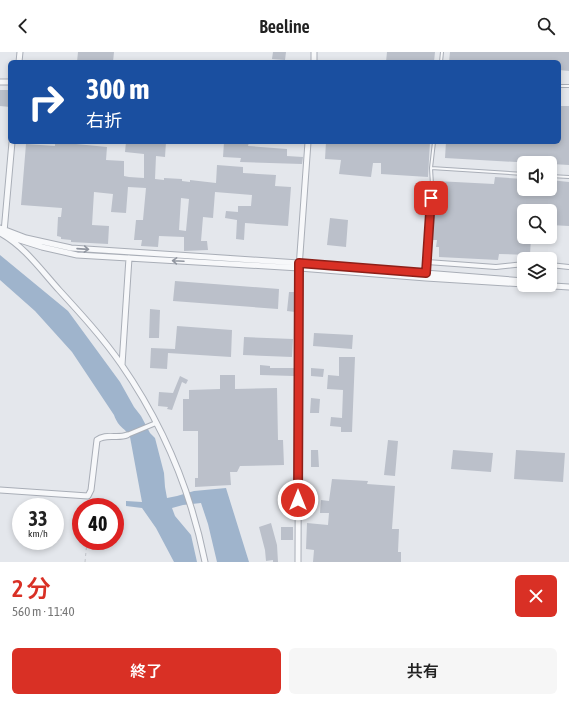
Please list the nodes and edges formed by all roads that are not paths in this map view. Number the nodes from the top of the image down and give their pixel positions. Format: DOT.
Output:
graph roads {
  1 [pos="12,144"];
  2 [pos="308,144"];
  3 [pos="434,144"];
  4 [pos="431,168"];
  5 [pos="517,174"];
  6 [pos="557,176"];
  7 [pos="569,177"];
  8 [pos="2,232"];
  9 [pos="129,258"];
  10 [pos="427,262"];
  11 [pos="517,265"];
  12 [pos="299,266"];
  13 [pos="557,266"];
  14 [pos="569,267"];
  15 [pos="426,276"];
  16 [pos="517,280"];
  17 [pos="517,283"];
  18 [pos="557,283"];
  19 [pos="569,284"];
  20 [pos="557,286"];
  21 [pos="569,287"];
  22 [pos="122,365"];
  23 [pos="156,423"];
  24 [pos="127,435"];
  25 [pos="0,490"];
  26 [pos="206,562"];
  27 [pos="298,562"];
  1 -- 8 [label="street"];
  2 -- 12 [label="street"];
  3 -- 4 [label="lane"];
  4 -- 5 [label="lane"];
  4 -- 10 [label="lane"];
  6 -- 7 [label="lane"];
  8 -- 9 [label="street"];
  8 -- 12 [label="street, one-way"];
  8 -- 22 [label="street"];
  12 -- 9 [label="street, one-way"];
  9 -- 22 [label="street"];
  10 -- 11 [label="street"];
  10 -- 15 [label="lane"];
  12 -- 15 [label="street"];
  12 -- 27 [label="street"];
  13 -- 14 [label="street"];
  15 -- 16 [label="street"];
  15 -- 17 [label="street"];
  18 -- 19 [label="street"];
  20 -- 21 [label="street"];
  22 -- 23 [label="street"];
  23 -- 24 [label="street"];
  23 -- 26 [label="street"];
  24 -- 25 [label="street"];
}
